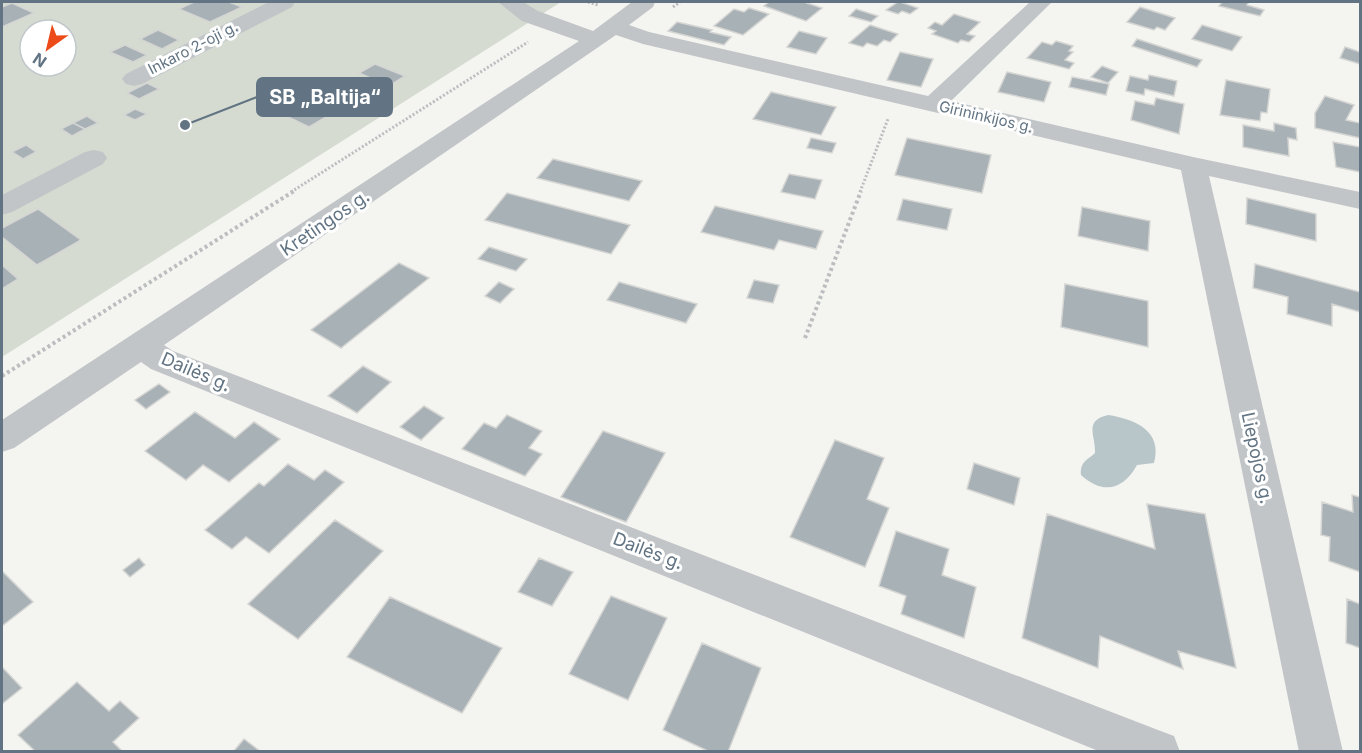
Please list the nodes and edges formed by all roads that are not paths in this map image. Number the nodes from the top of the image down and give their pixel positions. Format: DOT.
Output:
graph roads {
  1 [pos="284,2"];
  2 [pos="509,2"];
  3 [pos="645,2"];
  4 [pos="1042,2"];
  5 [pos="604,33"];
  6 [pos="134,79"];
  7 [pos="933,105"];
  8 [pos="94,158"];
  9 [pos="1193,165"];
  10 [pos="1360,200"];
  11 [pos="2,206"];
  12 [pos="141,346"];
  13 [pos="2,438"];
  14 [pos="1158,752"];
  15 [pos="1321,752"];
  1 -- 6 [label="street, Inkaro 2-oji g."];
  2 -- 5 [label="street, Girininkijos g."];
  3 -- 5 [label="street, Kretingos g."];
  4 -- 7 [label="street"];
  5 -- 7 [label="street, Girininkijos g."];
  5 -- 12 [label="street, Kretingos g."];
  7 -- 9 [label="street, Girininkijos g."];
  8 -- 11 [label="street"];
  9 -- 10 [label="street, Girininkijos g."];
  9 -- 15 [label="street, Liepojos g."];
  12 -- 13 [label="street, Kretingos g."];
  12 -- 14 [label="street, Dailės g."];
}
